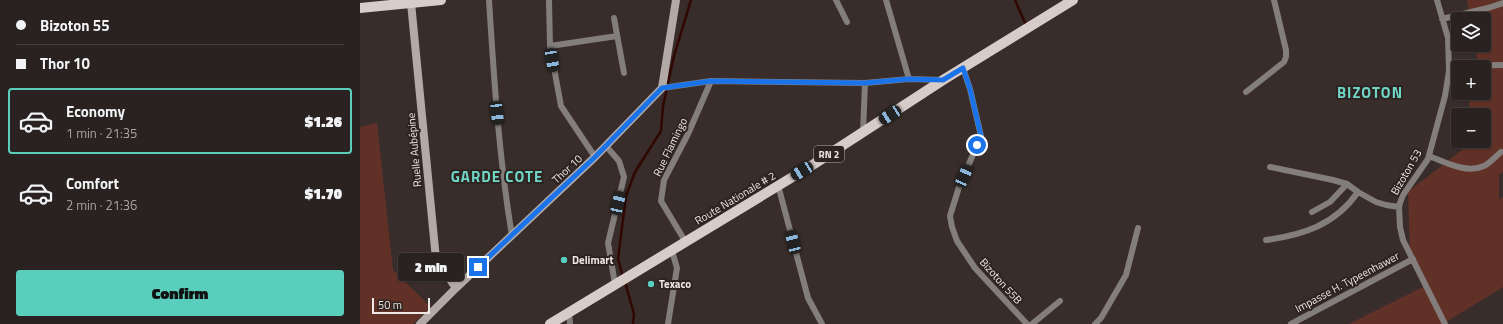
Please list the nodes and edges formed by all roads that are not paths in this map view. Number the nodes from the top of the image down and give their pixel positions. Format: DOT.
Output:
graph roads {
  1 [pos="441,0"];
  2 [pos="489,0"];
  3 [pos="549,0"];
  4 [pos="676,0"];
  5 [pos="836,0"];
  6 [pos="886,0"];
  7 [pos="1073,0"];
  8 [pos="1274,0"];
  9 [pos="1437,0"];
  10 [pos="411,3"];
  11 [pos="1503,3"];
  12 [pos="360,8"];
  13 [pos="614,18"];
  14 [pos="1442,19"];
  15 [pos="847,22"];
  16 [pos="617,36"];
  17 [pos="550,46"];
  18 [pos="1503,64"];
  19 [pos="1449,66"];
  20 [pos="963,68"];
  21 [pos="624,73"];
  22 [pos="909,79"];
  23 [pos="943,80"];
  24 [pos="711,81"];
  25 [pos="865,83"];
  26 [pos="662,88"];
  27 [pos="1246,92"];
  28 [pos="863,132"];
  29 [pos="606,146"];
  30 [pos="1501,152"];
  31 [pos="1429,156"];
  32 [pos="595,157"];
  33 [pos="1270,167"];
  34 [pos="1347,184"];
  35 [pos="778,186"];
  36 [pos="1358,192"];
  37 [pos="1399,207"];
  38 [pos="1312,212"];
  39 [pos="1138,228"];
  40 [pos="512,236"];
  41 [pos="1266,240"];
  42 [pos="685,241"];
  43 [pos="672,251"];
  44 [pos="1413,259"];
  45 [pos="616,284"];
  46 [pos="456,288"];
  47 [pos="1060,301"];
  48 [pos="569,312"];
  49 [pos="420,324"];
  50 [pos="550,324"];
  51 [pos="570,324"];
  52 [pos="668,324"];
  53 [pos="822,324"];
  54 [pos="1027,324"];
  55 [pos="1032,324"];
  56 [pos="1095,324"];
  57 [pos="1290,324"];
  58 [pos="1445,324"];
  1 -- 10 [label="main road"];
  2 -- 40 [label="street"];
  3 -- 17 [label="street"];
  4 -- 26 [label="street"];
  5 -- 15 [label="street"];
  6 -- 22 [label="street"];
  7 -- 20 [label="main road, Route Nationale # 2 / RN 2"];
  8 -- 27 [label="street"];
  9 -- 14 [label="street, Bizoton 53"];
  10 -- 12 [label="main road"];
  10 -- 46 [label="street, Ruelle Aubépine"];
  11 -- 14 [label="street"];
  13 -- 16 [label="street"];
  14 -- 19 [label="street, Bizoton 53"];
  16 -- 17 [label="street"];
  16 -- 21 [label="street"];
  17 -- 32 [label="street"];
  18 -- 19 [label="street"];
  19 -- 31 [label="street, Bizoton 53"];
  20 -- 23 [label="main road, Route Nationale # 2 / RN 2"];
  20 -- 54 [label="street, Bizoton 55B"];
  22 -- 23 [label="street"];
  22 -- 25 [label="street"];
  23 -- 28 [label="main road, Route Nationale # 2 / RN 2"];
  24 -- 25 [label="street"];
  24 -- 26 [label="street"];
  24 -- 42 [label="street, Rue Flamingo"];
  25 -- 28 [label="street"];
  26 -- 29 [label="street, Thor 10"];
  28 -- 35 [label="main road, Route Nationale # 2 / RN 2"];
  29 -- 32 [label="street, Thor 10"];
  29 -- 45 [label="street"];
  30 -- 31 [label="street"];
  31 -- 37 [label="street, Bizoton 53"];
  32 -- 40 [label="street, Thor 10"];
  33 -- 34 [label="street"];
  34 -- 36 [label="street"];
  34 -- 38 [label="street"];
  35 -- 42 [label="main road, Route Nationale # 2 / RN 2"];
  35 -- 53 [label="street"];
  36 -- 37 [label="street"];
  36 -- 41 [label="street"];
  37 -- 44 [label="street, Bizoton 53"];
  39 -- 56 [label="street"];
  40 -- 46 [label="street, Thor 10"];
  42 -- 43 [label="main road, Route Nationale # 2 / RN 2"];
  43 -- 45 [label="main road, Route Nationale # 2 / RN 2"];
  43 -- 52 [label="street"];
  44 -- 57 [label="street, Impasse H. Typeenhawer"];
  44 -- 58 [label="street, Bizoton 53"];
  45 -- 48 [label="main road, Route Nationale # 2 / RN 2"];
  46 -- 49 [label="street, Thor 10"];
  47 -- 55 [label="street"];
  48 -- 50 [label="main road, Route Nationale # 2 / RN 2"];
  48 -- 51 [label="street"];
}
